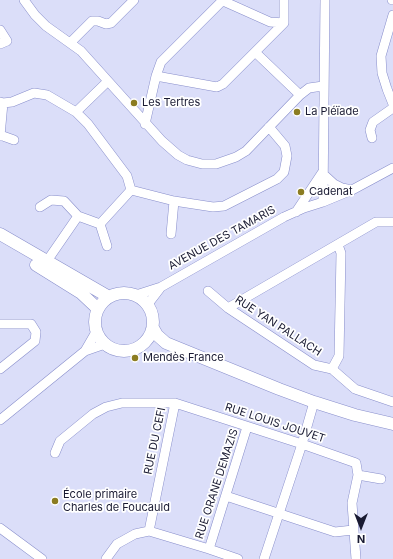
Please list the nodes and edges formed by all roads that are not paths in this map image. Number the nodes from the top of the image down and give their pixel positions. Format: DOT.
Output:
graph roads {
  1 [pos="24,0"];
  2 [pos="134,0"];
  3 [pos="284,0"];
  4 [pos="325,0"];
  5 [pos="223,1"];
  6 [pos="393,15"];
  7 [pos="284,23"];
  8 [pos="0,30"];
  9 [pos="70,43"];
  10 [pos="0,44"];
  11 [pos="255,52"];
  12 [pos="156,76"];
  13 [pos="108,81"];
  14 [pos="323,86"];
  15 [pos="300,94"];
  16 [pos="1,103"];
  17 [pos="393,104"];
  18 [pos="393,108"];
  19 [pos="76,112"];
  20 [pos="146,124"];
  21 [pos="269,126"];
  22 [pos="0,136"];
  23 [pos="372,138"];
  24 [pos="14,140"];
  25 [pos="393,168"];
  26 [pos="322,173"];
  27 [pos="131,190"];
  28 [pos="352,190"];
  29 [pos="174,202"];
  30 [pos="323,202"];
  31 [pos="40,207"];
  32 [pos="296,212"];
  33 [pos="78,216"];
  34 [pos="393,222"];
  35 [pos="100,224"];
  36 [pos="0,234"];
  37 [pos="170,234"];
  38 [pos="0,243"];
  39 [pos="338,245"];
  40 [pos="107,246"];
  41 [pos="47,261"];
  42 [pos="161,287"];
  43 [pos="208,291"];
  44 [pos="136,295"];
  45 [pos="109,297"];
  46 [pos="148,304"];
  47 [pos="228,308"];
  48 [pos="98,309"];
  49 [pos="0,324"];
  50 [pos="153,328"];
  51 [pos="96,332"];
  52 [pos="146,342"];
  53 [pos="166,343"];
  54 [pos="105,344"];
  55 [pos="84,351"];
  56 [pos="0,369"];
  57 [pos="332,369"];
  58 [pos="175,402"];
  59 [pos="314,402"];
  60 [pos="393,402"];
  61 [pos="0,420"];
  62 [pos="393,424"];
  63 [pos="248,427"];
  64 [pos="302,444"];
  65 [pos="55,454"];
  66 [pos="358,475"];
  67 [pos="381,479"];
  68 [pos="226,496"];
  69 [pos="279,513"];
  70 [pos="0,528"];
  71 [pos="353,530"];
  72 [pos="149,531"];
  73 [pos="209,549"];
  74 [pos="42,559"];
  75 [pos="106,559"];
  76 [pos="238,559"];
  77 [pos="264,559"];
  78 [pos="356,559"];
  1 -- 9 [label="street"];
  2 -- 9 [label="street"];
  3 -- 7 [label="street"];
  4 -- 14 [label="street"];
  5 -- 7 [label="street"];
  5 -- 12 [label="street"];
  6 -- 17 [label="street"];
  7 -- 11 [label="street"];
  8 -- 10 [label="street"];
  9 -- 13 [label="street"];
  11 -- 12 [label="street"];
  11 -- 15 [label="street"];
  12 -- 20 [label="street"];
  13 -- 19 [label="street"];
  13 -- 20 [label="street"];
  14 -- 15 [label="street"];
  14 -- 26 [label="street"];
  15 -- 21 [label="street"];
  16 -- 19 [label="street"];
  16 -- 22 [label="street"];
  18 -- 23 [label="street"];
  19 -- 27 [label="street"];
  20 -- 21 [label="street"];
  21 -- 29 [label="street"];
  22 -- 24 [label="street"];
  25 -- 28 [label="street, AVENUE DES TAMARIS"];
  26 -- 28 [label="street"];
  26 -- 30 [label="street"];
  26 -- 32 [label="street, AVENUE DES TAMARIS"];
  27 -- 29 [label="street"];
  27 -- 35 [label="street"];
  28 -- 30 [label="street, AVENUE DES TAMARIS"];
  29 -- 37 [label="street"];
  30 -- 32 [label="street, AVENUE DES TAMARIS"];
  31 -- 33 [label="street"];
  32 -- 42 [label="street, AVENUE DES TAMARIS"];
  33 -- 35 [label="street"];
  33 -- 41 [label="street"];
  34 -- 39 [label="street"];
  35 -- 40 [label="street"];
  36 -- 41 [label="street"];
  38 -- 48 [label="street"];
  39 -- 47 [label="street"];
  39 -- 57 [label="street, RUE YAN PALLACH"];
  41 -- 45 [label="street"];
  42 -- 44 [label="street, AVENUE DES TAMARIS"];
  42 -- 46 [label="street, AVENUE DES TAMARIS"];
  43 -- 47 [label="street, RUE YAN PALLACH"];
  44 -- 45 [label="street"];
  44 -- 46 [label="street"];
  45 -- 48 [label="street"];
  46 -- 50 [label="street"];
  47 -- 57 [label="street, RUE YAN PALLACH"];
  48 -- 51 [label="street"];
  49 -- 56 [label="street"];
  50 -- 52 [label="street"];
  50 -- 53 [label="street"];
  51 -- 54 [label="street"];
  51 -- 55 [label="street"];
  52 -- 53 [label="street"];
  52 -- 54 [label="street"];
  53 -- 59 [label="street"];
  54 -- 55 [label="street"];
  55 -- 61 [label="street"];
  57 -- 60 [label="street"];
  58 -- 63 [label="street, RUE LOUIS JOUVET"];
  58 -- 65 [label="street, RUE LOUIS JOUVET"];
  58 -- 72 [label="street, RUE DU CEFI"];
  59 -- 62 [label="street"];
  59 -- 64 [label="street"];
  63 -- 64 [label="street, RUE LOUIS JOUVET"];
  63 -- 68 [label="street, RUE ORANE DEMAZIS"];
  64 -- 66 [label="street, RUE LOUIS JOUVET"];
  64 -- 69 [label="street"];
  66 -- 67 [label="street"];
  66 -- 71 [label="street"];
  68 -- 69 [label="street"];
  68 -- 73 [label="street, RUE ORANE DEMAZIS"];
  69 -- 71 [label="street"];
  69 -- 77 [label="street"];
  70 -- 74 [label="street"];
  71 -- 78 [label="street"];
  72 -- 73 [label="street"];
  72 -- 75 [label="street"];
  73 -- 76 [label="street"];
}
